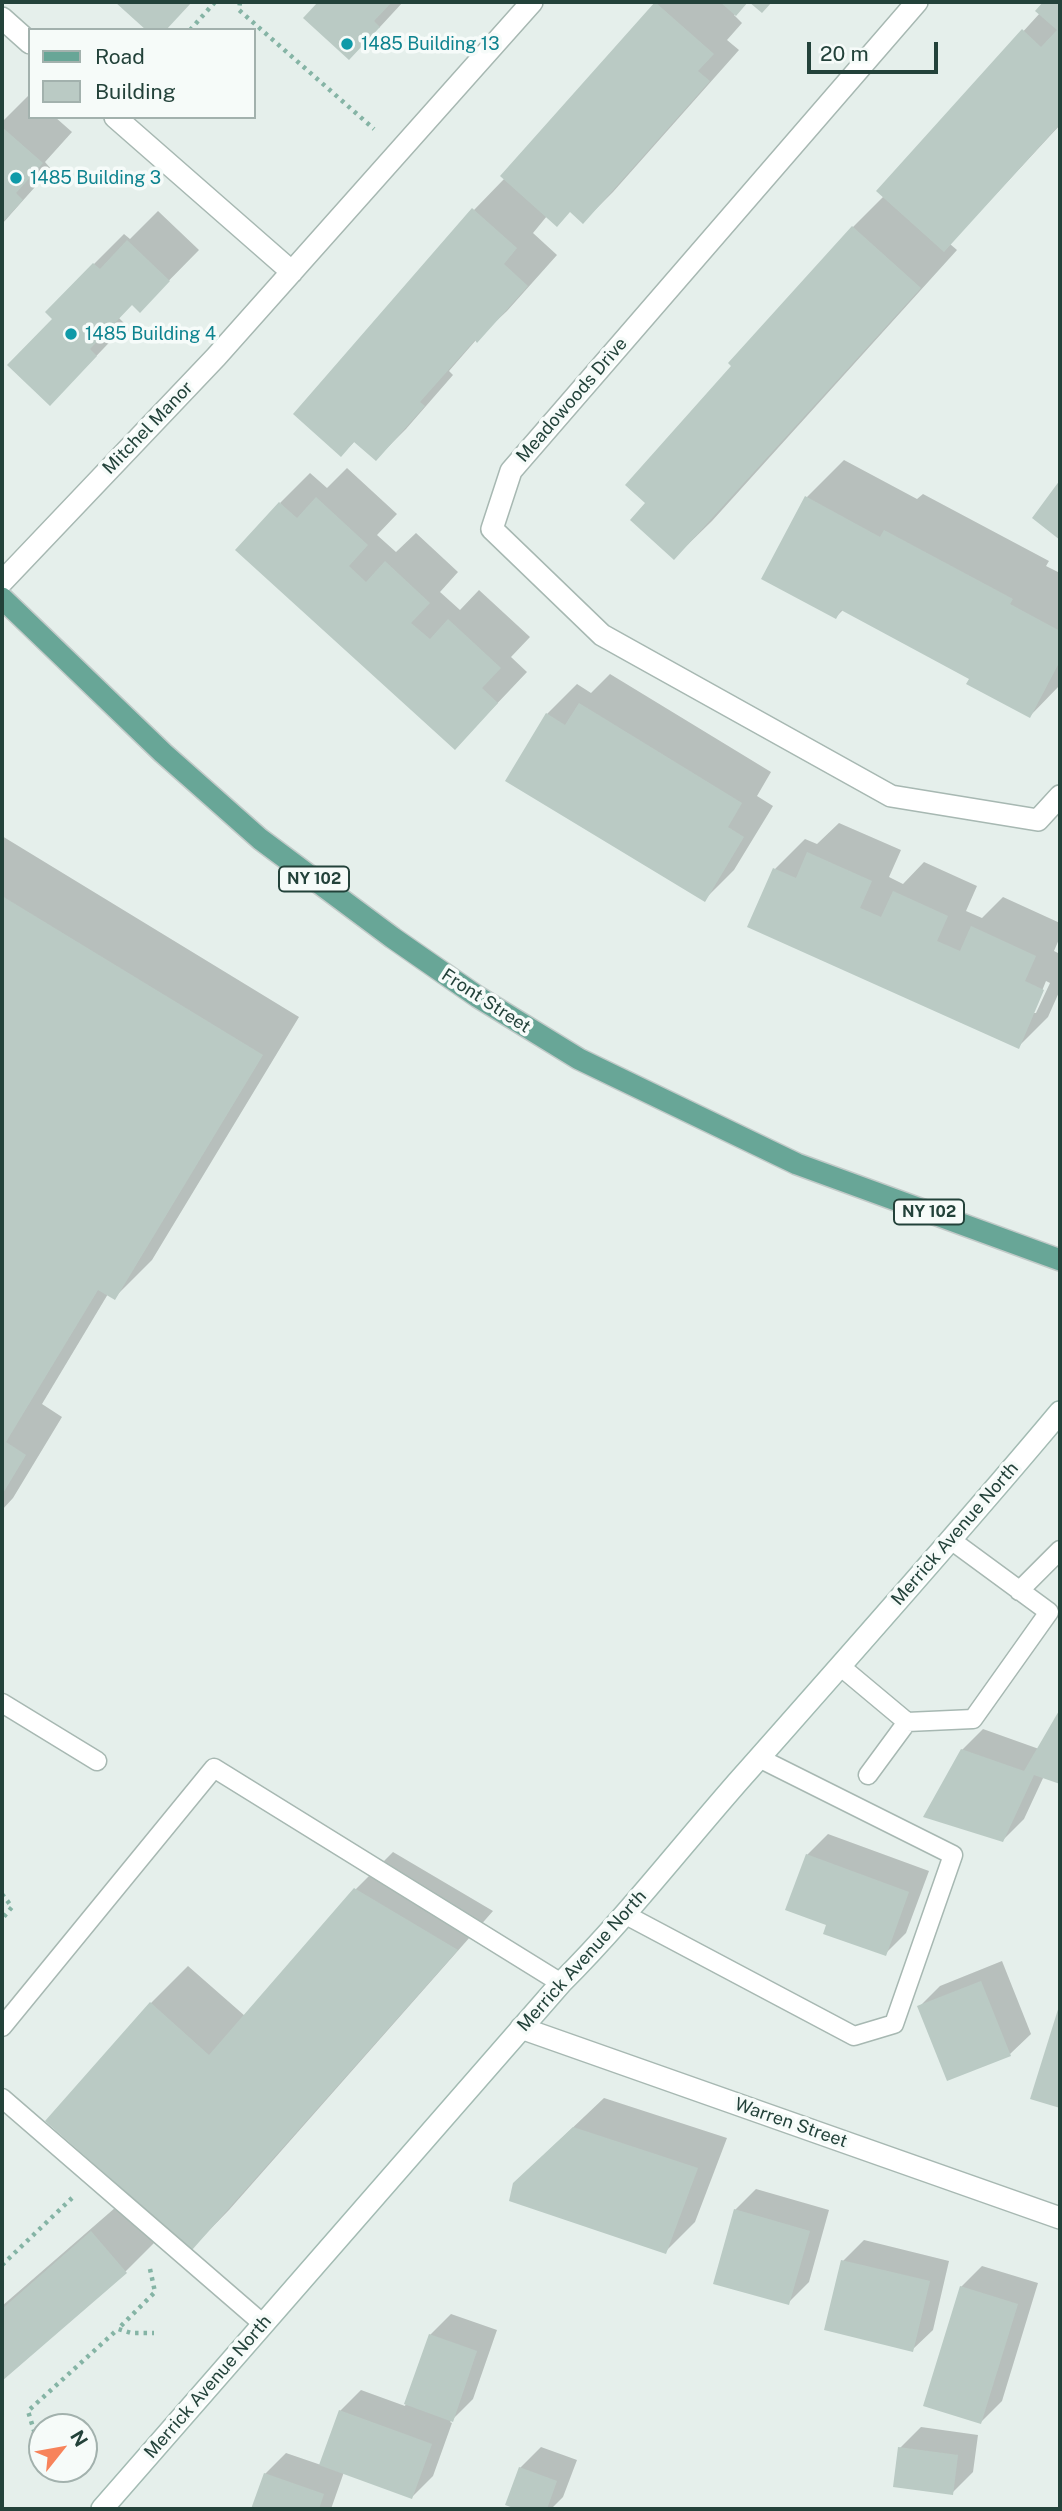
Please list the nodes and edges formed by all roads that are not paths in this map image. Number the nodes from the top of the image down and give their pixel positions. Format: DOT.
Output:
graph roads {
  1 [pos="532,2"];
  2 [pos="917,2"];
  3 [pos="2,18"];
  4 [pos="28,41"];
  5 [pos="117,119"];
  6 [pos="292,272"];
  7 [pos="2,582"];
  8 [pos="2,598"];
  9 [pos="1060,796"];
  10 [pos="1060,1260"];
  11 [pos="1060,1412"];
  12 [pos="951,1540"];
  13 [pos="1060,1550"];
  14 [pos="1019,1591"];
  15 [pos="840,1666"];
  16 [pos="2,1703"];
  17 [pos="908,1722"];
  18 [pos="759,1758"];
  19 [pos="97,1760"];
  20 [pos="868,1775"];
  21 [pos="626,1915"];
  22 [pos="561,1983"];
  23 [pos="2,2027"];
  24 [pos="521,2028"];
  25 [pos="2,2098"];
  26 [pos="1060,2218"];
  27 [pos="262,2323"];
  28 [pos="102,2509"];
  1 -- 6 [label="street, Mitchel Manor"];
  2 -- 9 [label="street, Meadowoods Drive"];
  3 -- 4 [label="street"];
  5 -- 6 [label="street"];
  6 -- 7 [label="street, Mitchel Manor"];
  8 -- 10 [label="main road, Front Street / NY 102"];
  11 -- 12 [label="street, Merrick Avenue North"];
  12 -- 14 [label="lane"];
  12 -- 15 [label="street, Merrick Avenue North"];
  13 -- 14 [label="lane"];
  14 -- 17 [label="lane"];
  15 -- 17 [label="lane"];
  15 -- 18 [label="street, Merrick Avenue North"];
  16 -- 19 [label="lane"];
  17 -- 20 [label="lane"];
  18 -- 21 [label="street, Merrick Avenue North"];
  18 -- 21 [label="lane"];
  21 -- 22 [label="street, Merrick Avenue North"];
  22 -- 23 [label="lane"];
  22 -- 24 [label="street, Merrick Avenue North"];
  24 -- 26 [label="street, Warren Street"];
  24 -- 27 [label="street, Merrick Avenue North"];
  25 -- 27 [label="lane"];
  27 -- 28 [label="street, Merrick Avenue North"];
}
